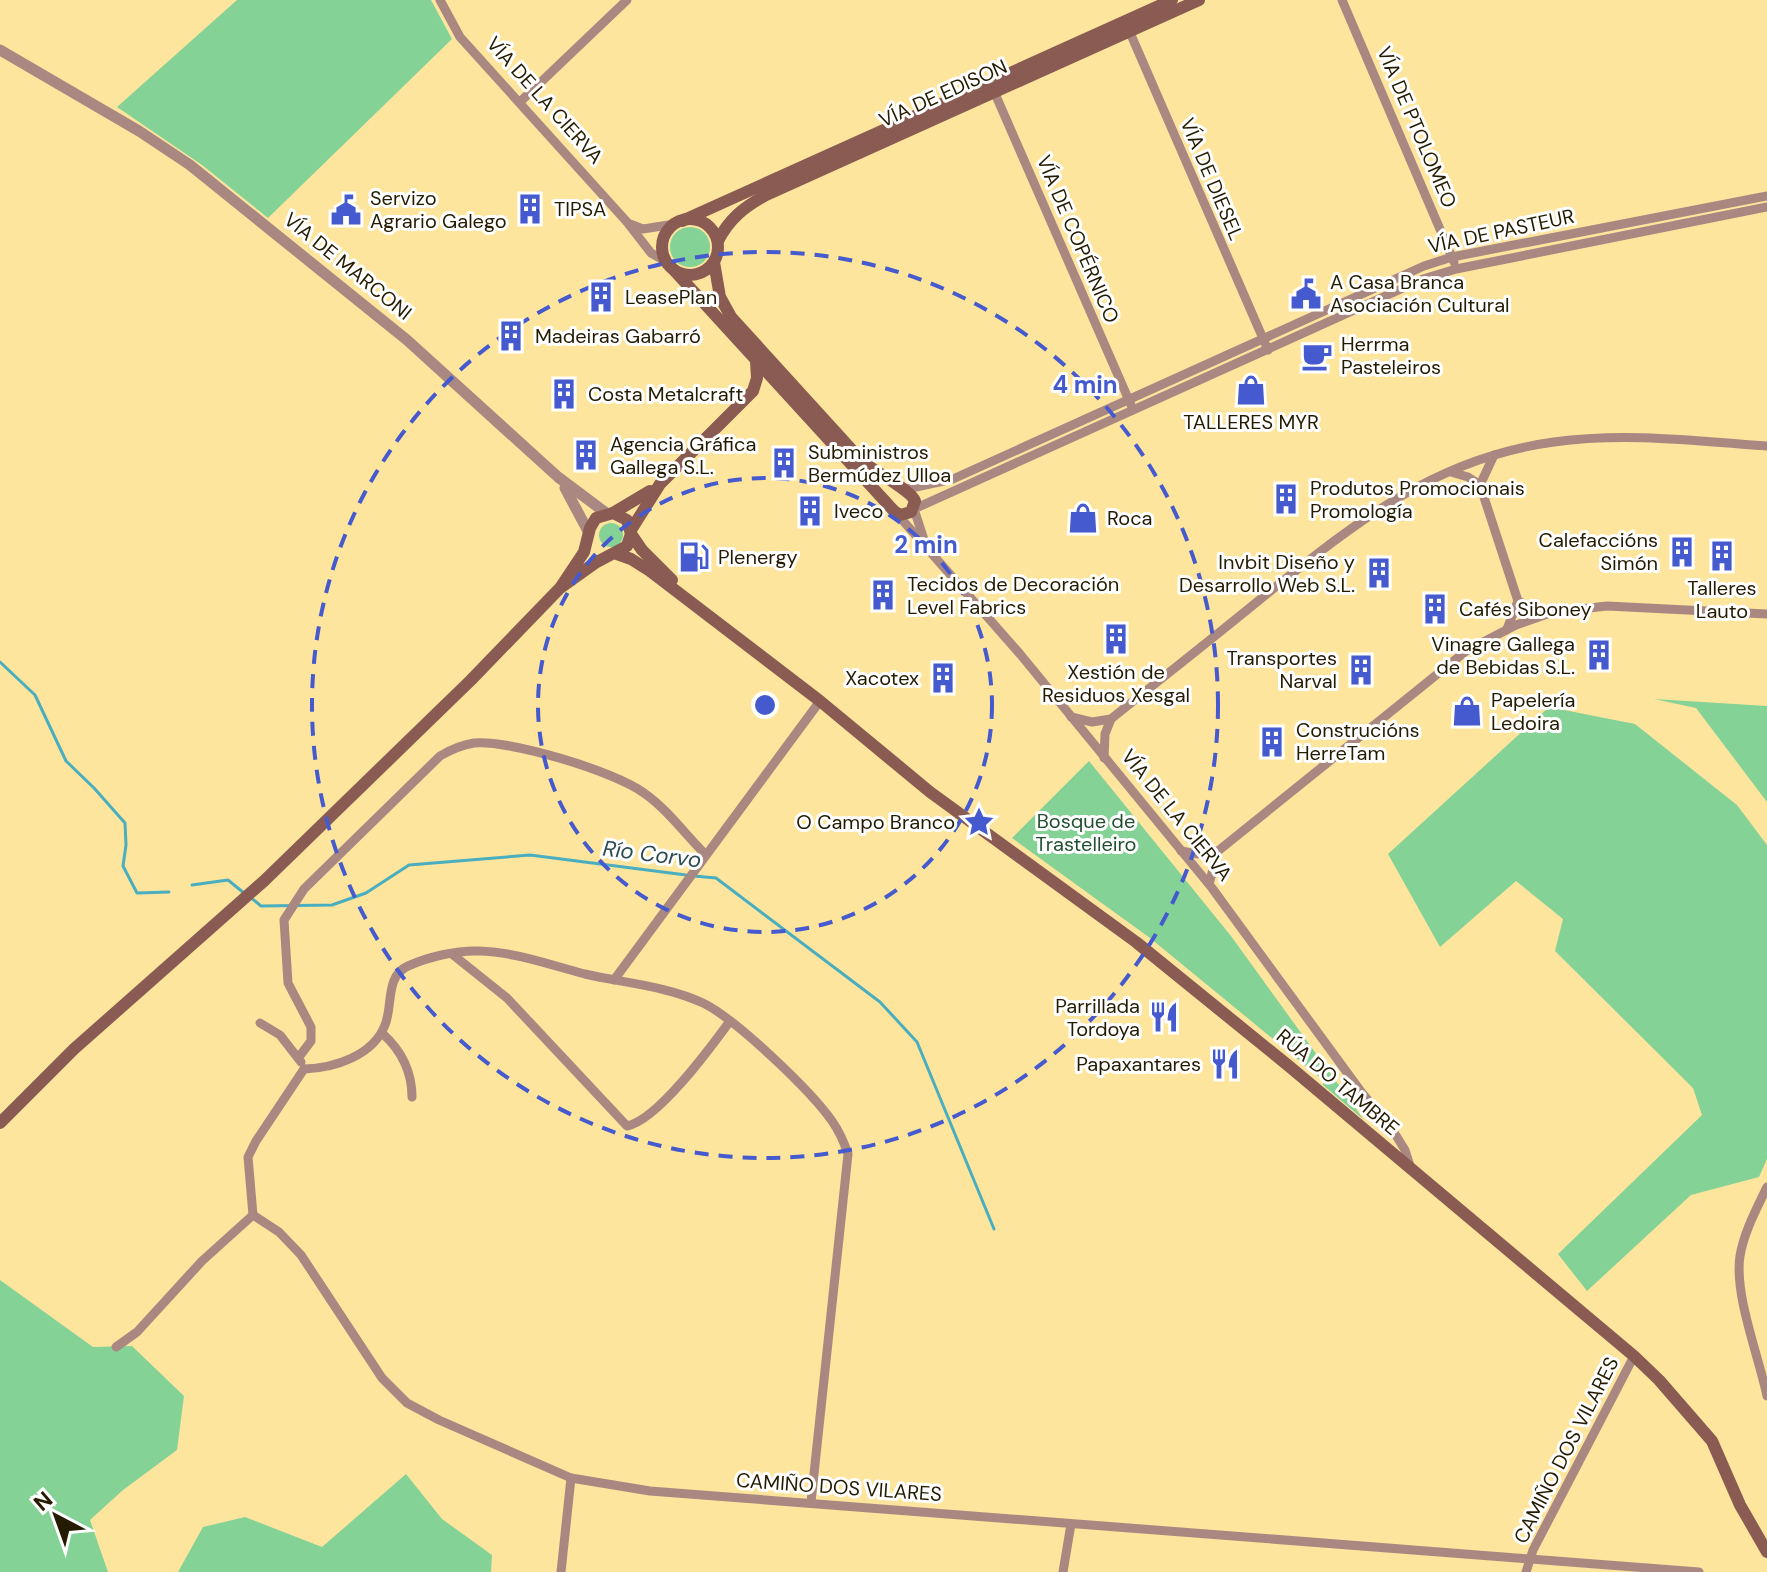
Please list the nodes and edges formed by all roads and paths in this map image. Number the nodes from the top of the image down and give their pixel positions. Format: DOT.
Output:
graph roads {
  1 [pos="440,0"];
  2 [pos="627,0"];
  3 [pos="1172,0"];
  4 [pos="1199,0"];
  5 [pos="1342,0"];
  6 [pos="1127,26"];
  7 [pos="0,50"];
  8 [pos="992,87"];
  9 [pos="520,102"];
  10 [pos="1767,196"];
  11 [pos="1767,207"];
  12 [pos="627,222"];
  13 [pos="679,222"];
  14 [pos="718,241"];
  15 [pos="1452,257"];
  16 [pos="714,262"];
  17 [pos="669,265"];
  18 [pos="1456,269"];
  19 [pos="1262,339"];
  20 [pos="1268,350"];
  21 [pos="756,361"];
  22 [pos="753,391"];
  23 [pos="784,392"];
  24 [pos="1128,399"];
  25 [pos="1133,410"];
  26 [pos="1767,446"];
  27 [pos="1494,455"];
  28 [pos="1472,462"];
  29 [pos="1449,471"];
  30 [pos="558,477"];
  31 [pos="1479,481"];
  32 [pos="660,484"];
  33 [pos="902,490"];
  34 [pos="914,509"];
  35 [pos="894,511"];
  36 [pos="610,513"];
  37 [pos="631,532"];
  38 [pos="590,535"];
  39 [pos="927,549"];
  40 [pos="614,554"];
  41 [pos="560,588"];
  42 [pos="1519,604"];
  43 [pos="696,605"];
  44 [pos="1547,614"];
  45 [pos="1767,614"];
  46 [pos="1525,621"];
  47 [pos="1507,629"];
  48 [pos="820,701"];
  49 [pos="1071,717"];
  50 [pos="1107,722"];
  51 [pos="1088,738"];
  52 [pos="1104,758"];
  53 [pos="1181,851"];
  54 [pos="705,854"];
  55 [pos="1215,854"];
  56 [pos="1196,869"];
  57 [pos="1209,884"];
  58 [pos="452,954"];
  59 [pos="614,980"];
  60 [pos="730,1021"];
  61 [pos="260,1023"];
  62 [pos="382,1033"];
  63 [pos="299,1057"];
  64 [pos="304,1069"];
  65 [pos="412,1097"];
  66 [pos="1382,1122"];
  67 [pos="0,1123"];
  68 [pos="1396,1135"];
  69 [pos="1385,1146"];
  70 [pos="1411,1169"];
  71 [pos="1767,1187"];
  72 [pos="253,1215"];
  73 [pos="116,1347"];
  74 [pos="1634,1356"];
  75 [pos="1767,1396"];
  76 [pos="571,1478"];
  77 [pos="811,1502"];
  78 [pos="1071,1524"];
  79 [pos="1767,1552"];
  80 [pos="1529,1560"];
  81 [pos="561,1572"];
  82 [pos="1063,1572"];
  83 [pos="1526,1572"];
  84 [pos="1699,1572"];
  1 -- 9 [label="street, VÍA DE LA CIERVA"];
  2 -- 9 [label="street"];
  3 -- 6 [label="main road, VÍA DE EDISON"];
  4 -- 6 [label="main road, VÍA DE EDISON"];
  5 -- 15 [label="street, VÍA DE PTOLOMEO"];
  6 -- 8 [label="main road, VÍA DE EDISON"];
  6 -- 19 [label="street, VÍA DE DIESEL"];
  7 -- 30 [label="street, VÍA DE MARCONI"];
  8 -- 13 [label="main road, VÍA DE EDISON"];
  8 -- 14 [label="main road, VÍA DE EDISON"];
  8 -- 24 [label="street, VÍA DE COPÉRNICO"];
  9 -- 12 [label="street, VÍA DE LA CIERVA"];
  10 -- 15 [label="street, VÍA DE PASTEUR"];
  11 -- 18 [label="street, VÍA DE PASTEUR"];
  12 -- 13 [label="street"];
  12 -- 17 [label="street, VÍA DE LA CIERVA"];
  13 -- 14 [label="main road"];
  13 -- 17 [label="main road"];
  14 -- 16 [label="main road"];
  15 -- 18 [label="street, VÍA DE PTOLOMEO"];
  15 -- 19 [label="street, VÍA DE PASTEUR"];
  16 -- 17 [label="main road"];
  16 -- 33 [label="main road"];
  17 -- 21 [label="main road, VÍA DE LA CIERVA"];
  18 -- 20 [label="street, VÍA DE PASTEUR"];
  19 -- 20 [label="street, VÍA DE DIESEL"];
  19 -- 24 [label="street, VÍA DE PASTEUR"];
  20 -- 25 [label="street, VÍA DE PASTEUR"];
  21 -- 22 [label="main road"];
  21 -- 23 [label="main road, VÍA DE LA CIERVA"];
  22 -- 23 [label="main road"];
  22 -- 32 [label="main road"];
  23 -- 35 [label="main road, VÍA DE LA CIERVA"];
  24 -- 25 [label="street, VÍA DE COPÉRNICO"];
  24 -- 33 [label="street, VÍA DE PASTEUR"];
  25 -- 34 [label="street, VÍA DE PASTEUR"];
  26 -- 27 [label="street"];
  27 -- 28 [label="street"];
  27 -- 31 [label="street"];
  28 -- 29 [label="street"];
  28 -- 31 [label="street"];
  29 -- 31 [label="street"];
  29 -- 50 [label="street"];
  30 -- 36 [label="street, VÍA DE MARCONI"];
  30 -- 38 [label="street, VÍA DE MARCONI"];
  31 -- 42 [label="street"];
  32 -- 36 [label="main road"];
  32 -- 37 [label="main road"];
  33 -- 34 [label="main road"];
  33 -- 35 [label="main road"];
  34 -- 35 [label="main road"];
  34 -- 39 [label="street, VÍA DE LA CIERVA"];
  35 -- 39 [label="street, VÍA DE LA CIERVA"];
  36 -- 37 [label="main road"];
  36 -- 38 [label="main road"];
  37 -- 40 [label="main road"];
  37 -- 43 [label="main road"];
  38 -- 40 [label="main road"];
  38 -- 41 [label="main road"];
  39 -- 49 [label="street, VÍA DE LA CIERVA"];
  40 -- 41 [label="main road"];
  40 -- 43 [label="main road"];
  41 -- 67 [label="main road"];
  42 -- 44 [label="street"];
  42 -- 46 [label="street"];
  42 -- 47 [label="street"];
  43 -- 48 [label="main road"];
  44 -- 45 [label="street"];
  44 -- 46 [label="street"];
  46 -- 47 [label="street"];
  47 -- 55 [label="street"];
  48 -- 54 [label="street"];
  48 -- 69 [label="main road, RÚA DO TAMBRE"];
  49 -- 50 [label="street"];
  49 -- 51 [label="street, VÍA DE LA CIERVA"];
  50 -- 51 [label="street"];
  50 -- 52 [label="street"];
  51 -- 52 [label="street, VÍA DE LA CIERVA"];
  52 -- 53 [label="street, VÍA DE LA CIERVA"];
  53 -- 55 [label="street"];
  53 -- 56 [label="street, VÍA DE LA CIERVA"];
  54 -- 59 [label="street"];
  54 -- 63 [label="street"];
  55 -- 56 [label="street"];
  55 -- 57 [label="street"];
  56 -- 57 [label="street, VÍA DE LA CIERVA"];
  57 -- 66 [label="street, VÍA DE LA CIERVA"];
  58 -- 59 [label="street"];
  58 -- 60 [label="street"];
  58 -- 62 [label="street"];
  59 -- 60 [label="street"];
  60 -- 77 [label="street"];
  61 -- 63 [label="street"];
  62 -- 64 [label="street"];
  62 -- 65 [label="street"];
  63 -- 64 [label="street"];
  64 -- 72 [label="street"];
  66 -- 68 [label="street, VÍA DE LA CIERVA"];
  66 -- 69 [label="street"];
  68 -- 69 [label="street"];
  68 -- 70 [label="street, VÍA DE LA CIERVA"];
  69 -- 70 [label="main road, RÚA DO TAMBRE"];
  70 -- 74 [label="main road, RÚA DO TAMBRE"];
  71 -- 75 [label="street"];
  72 -- 73 [label="street"];
  72 -- 76 [label="street, CAMIÑO DOS VILARES"];
  74 -- 79 [label="main road, RÚA DO TAMBRE"];
  74 -- 80 [label="street, CAMIÑO DOS VILARES"];
  76 -- 77 [label="street, CAMIÑO DOS VILARES"];
  76 -- 81 [label="street"];
  77 -- 78 [label="street, CAMIÑO DOS VILARES"];
  78 -- 80 [label="street, CAMIÑO DOS VILARES"];
  78 -- 82 [label="street"];
  80 -- 83 [label="street, CAMIÑO DOS VILARES"];
  80 -- 84 [label="street, CAMIÑO DOS VILARES"];
}
